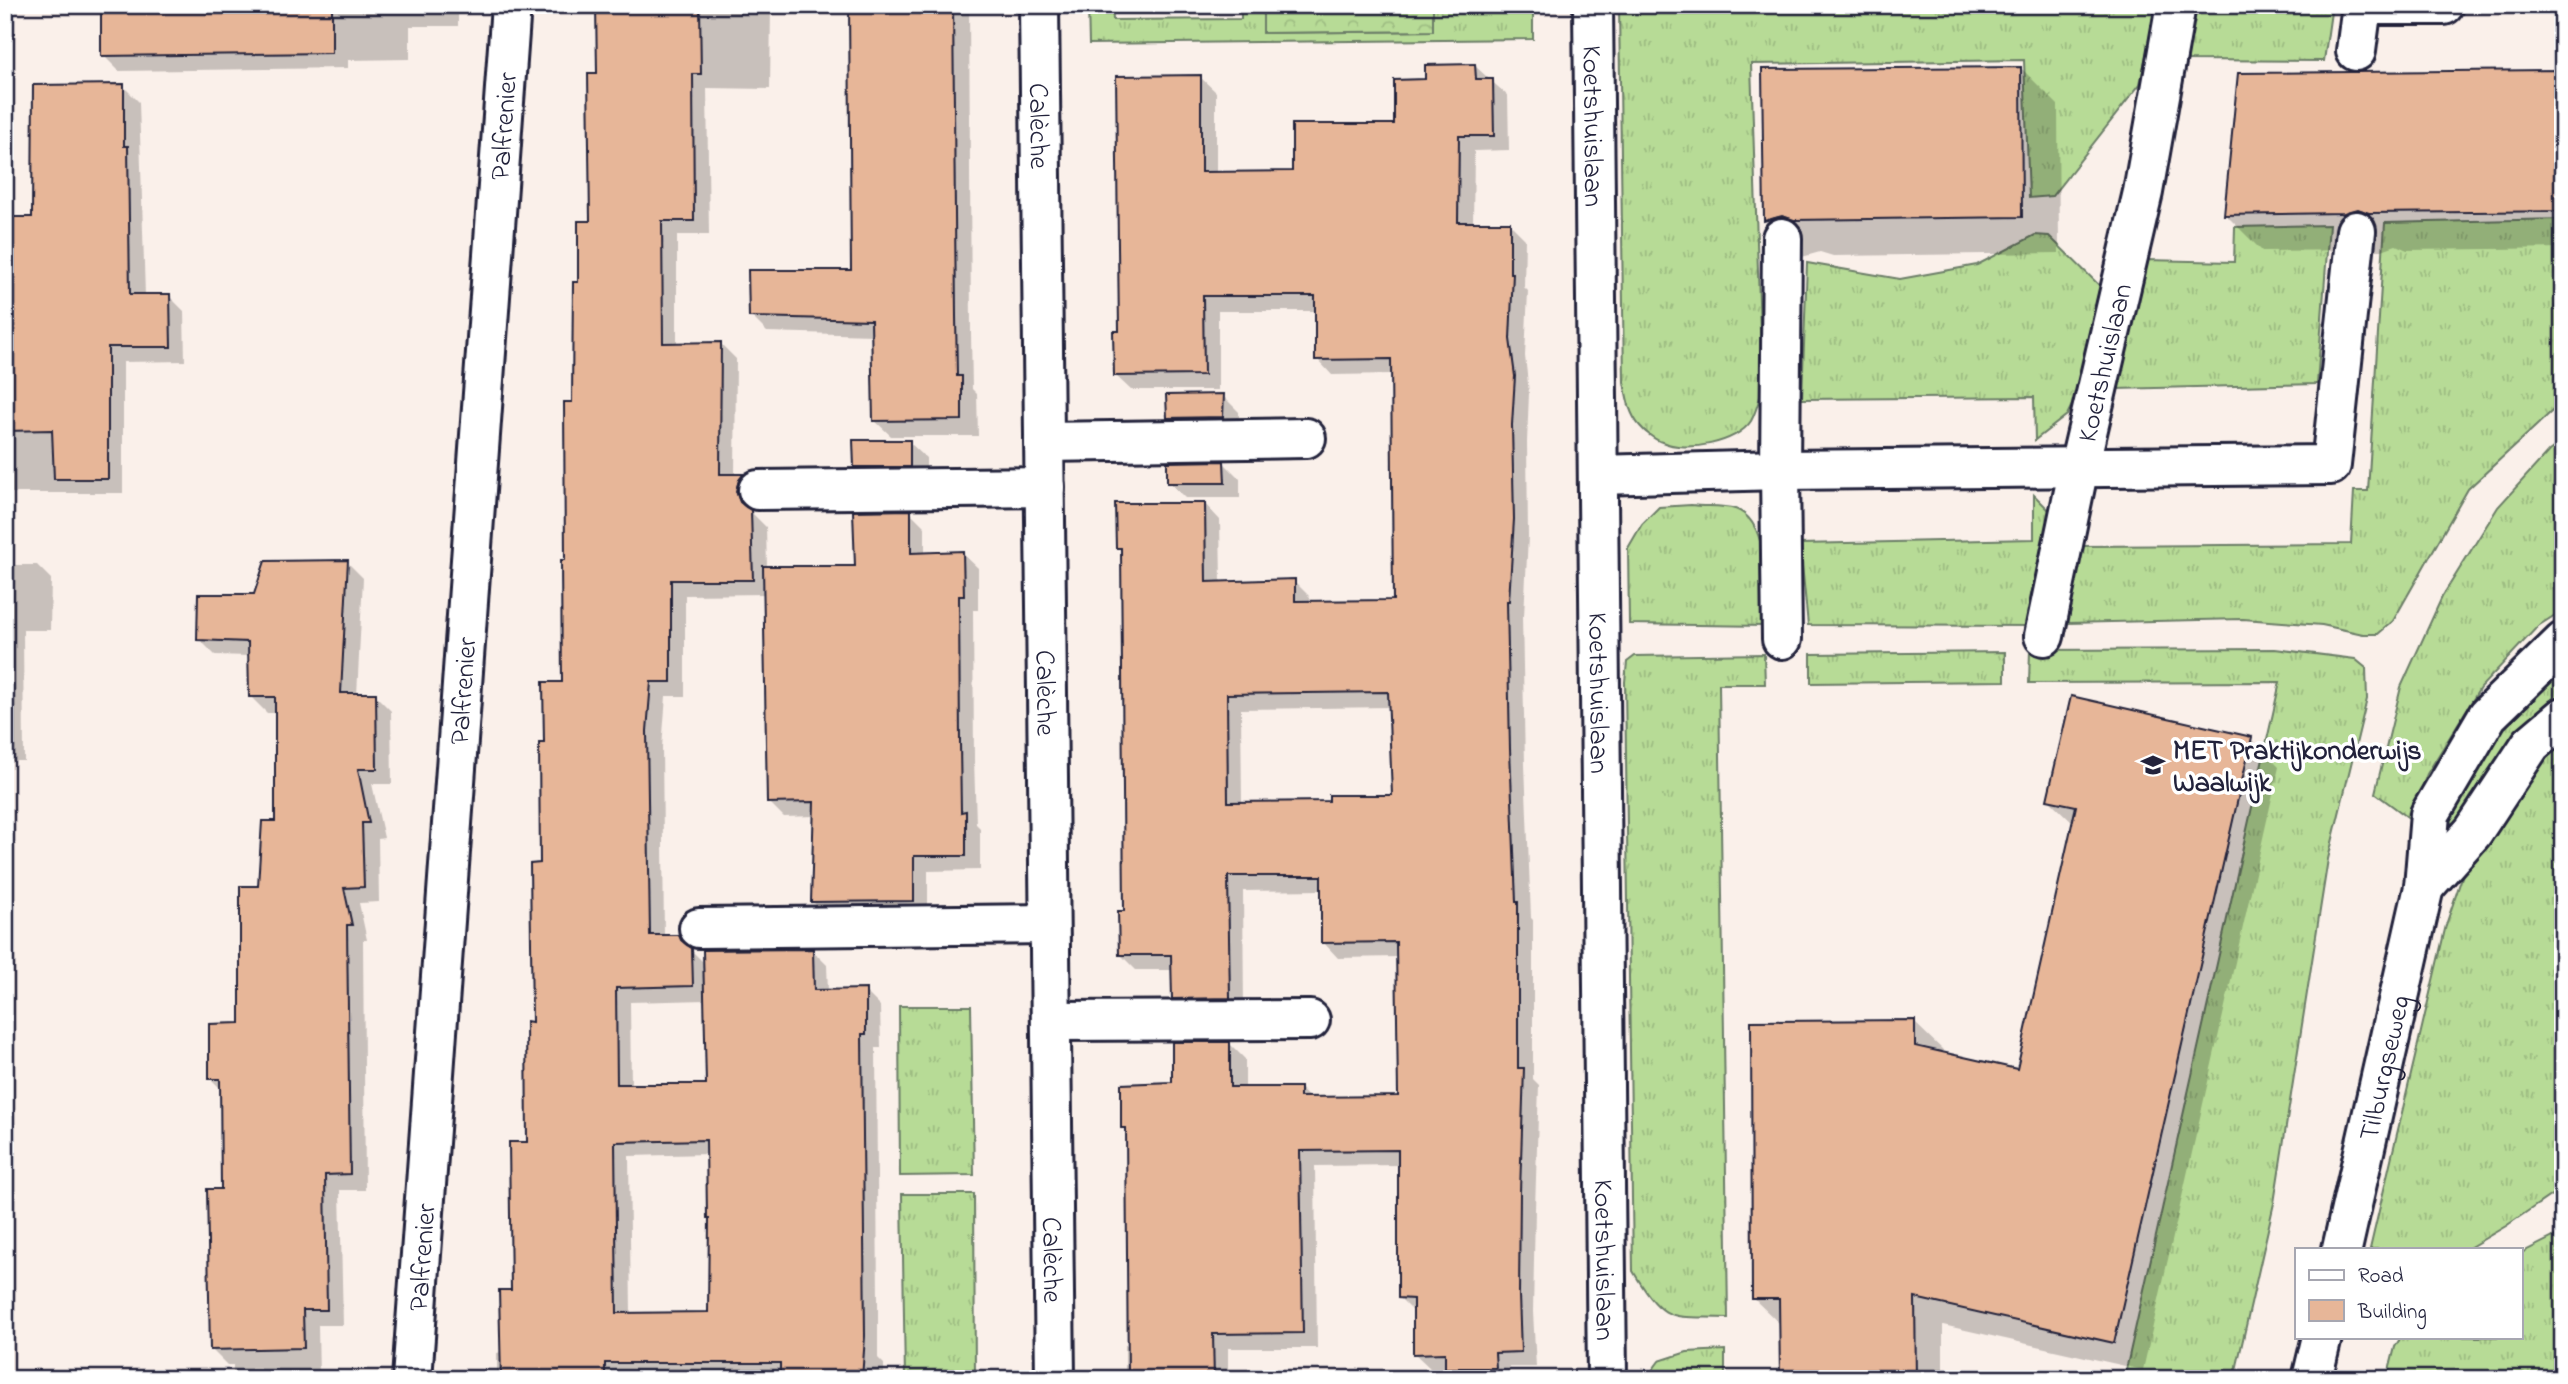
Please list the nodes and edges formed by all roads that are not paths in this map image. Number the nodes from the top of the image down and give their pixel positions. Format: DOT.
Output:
graph roads {
  1 [pos="511,5"];
  2 [pos="1039,5"];
  3 [pos="1593,5"];
  4 [pos="2176,5"];
  5 [pos="2362,5"];
  6 [pos="2444,5"];
  7 [pos="2356,51"];
  8 [pos="2356,230"];
  9 [pos="1782,239"];
  10 [pos="1306,438"];
  11 [pos="1044,442"];
  12 [pos="2079,467"];
  13 [pos="1780,470"];
  14 [pos="1598,475"];
  15 [pos="1045,487"];
  16 [pos="758,490"];
  17 [pos="2044,636"];
  18 [pos="1782,639"];
  19 [pos="2563,642"];
  20 [pos="2563,717"];
  21 [pos="2424,887"];
  22 [pos="1049,924"];
  23 [pos="699,928"];
  24 [pos="1310,1020"];
  25 [pos="1051,1021"];
  26 [pos="2342,1248"];
  27 [pos="2322,1338"];
  28 [pos="412,1379"];
  29 [pos="1055,1379"];
  30 [pos="1607,1379"];
  31 [pos="2312,1379"];
  1 -- 28 [label="street, Palfrenier"];
  2 -- 11 [label="street, Calèche"];
  3 -- 14 [label="street, Koetshuislaan"];
  4 -- 12 [label="street, Koetshuislaan"];
  5 -- 6 [label="street"];
  5 -- 7 [label="street"];
  8 -- 12 [label="street"];
  9 -- 13 [label="street"];
  10 -- 11 [label="street"];
  11 -- 15 [label="street, Calèche"];
  12 -- 13 [label="street"];
  12 -- 17 [label="street, Koetshuislaan"];
  13 -- 14 [label="street"];
  13 -- 18 [label="street"];
  14 -- 30 [label="street, Koetshuislaan"];
  15 -- 16 [label="street"];
  15 -- 22 [label="street, Calèche"];
  19 -- 21 [label="street, Tilburgseweg"];
  20 -- 21 [label="street, Tilburgseweg"];
  21 -- 26 [label="street, Tilburgseweg"];
  22 -- 23 [label="street"];
  22 -- 25 [label="street, Calèche"];
  24 -- 25 [label="street"];
  25 -- 29 [label="street, Calèche"];
  27 -- 31 [label="street"];
}
